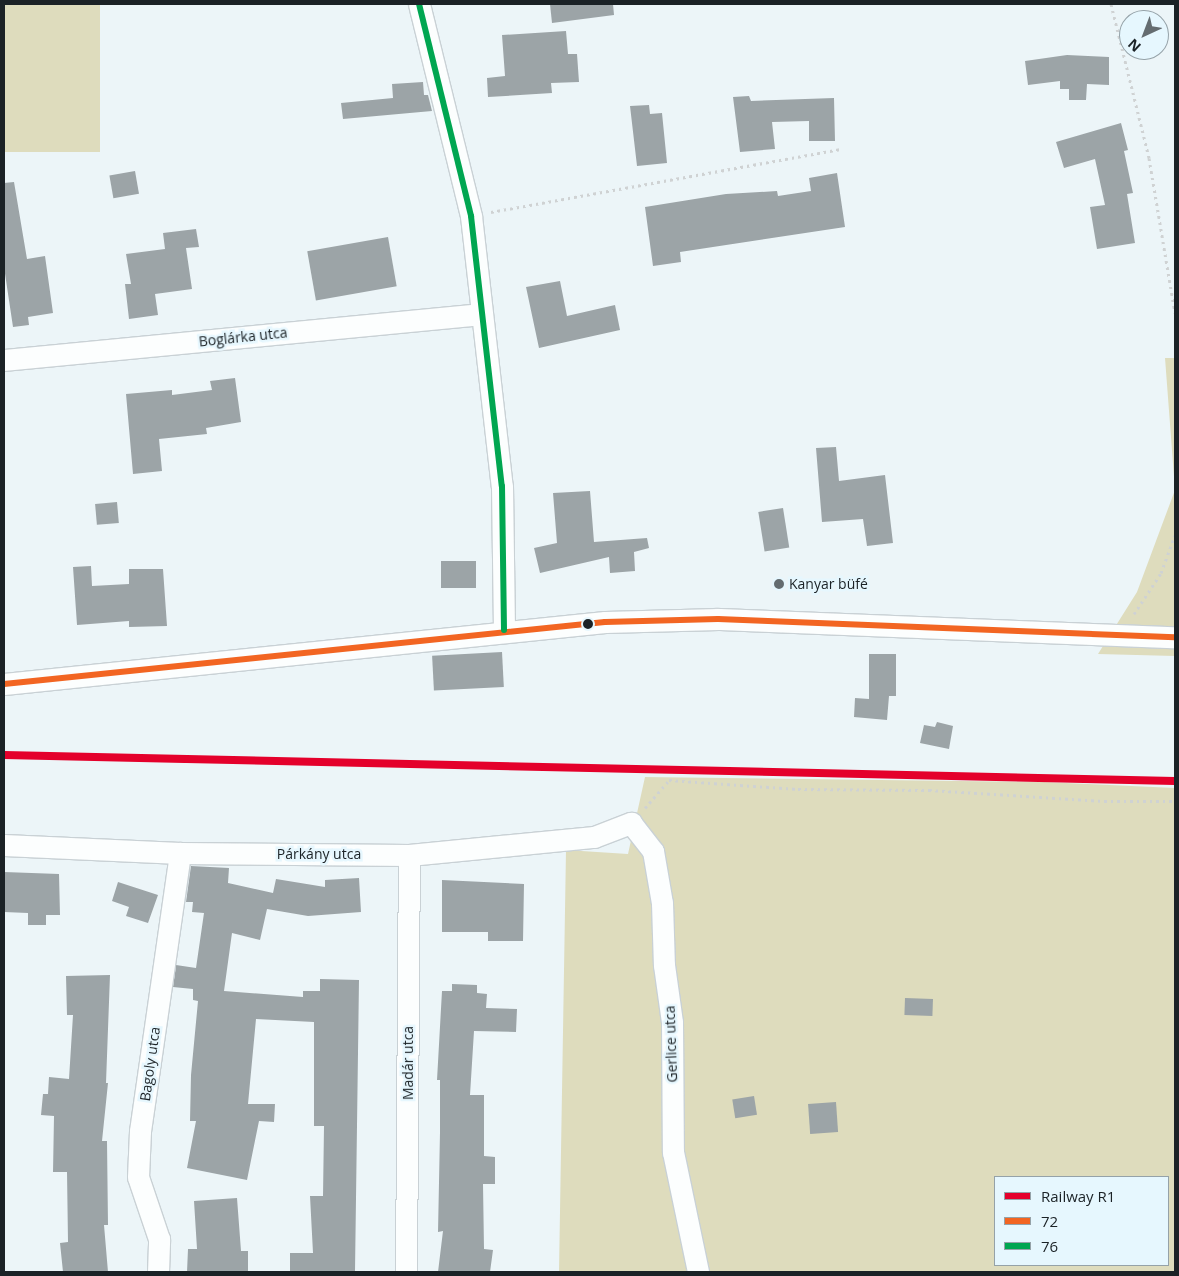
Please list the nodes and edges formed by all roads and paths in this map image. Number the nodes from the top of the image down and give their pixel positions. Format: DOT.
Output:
graph roads {
  1 [pos="419,4"];
  2 [pos="1111,4"];
  3 [pos="842,149"];
  4 [pos="471,216"];
  5 [pos="1175,312"];
  6 [pos="482,314"];
  7 [pos="4,360"];
  8 [pos="1175,535"];
  9 [pos="504,630"];
  10 [pos="1119,635"];
  11 [pos="1175,637"];
  12 [pos="4,684"];
  13 [pos="1175,801"];
  14 [pos="631,823"];
  15 [pos="4,844"];
  16 [pos="180,853"];
  17 [pos="410,855"];
  18 [pos="158,1272"];
  19 [pos="406,1272"];
  20 [pos="698,1272"];
  1 -- 4 [label="street"];
  2 -- 5 [label="path"];
  3 -- 4 [label="path"];
  4 -- 6 [label="street"];
  6 -- 7 [label="street, Boglárka utca"];
  6 -- 9 [label="street"];
  8 -- 10 [label="path"];
  9 -- 10 [label="street"];
  9 -- 12 [label="street"];
  10 -- 11 [label="street"];
  13 -- 14 [label="path"];
  14 -- 17 [label="street, Párkány utca"];
  14 -- 20 [label="street, Gerlice utca"];
  15 -- 16 [label="street, Párkány utca"];
  16 -- 17 [label="street, Párkány utca"];
  16 -- 18 [label="street, Bagoly utca"];
  17 -- 19 [label="street, Madár utca"];
}
